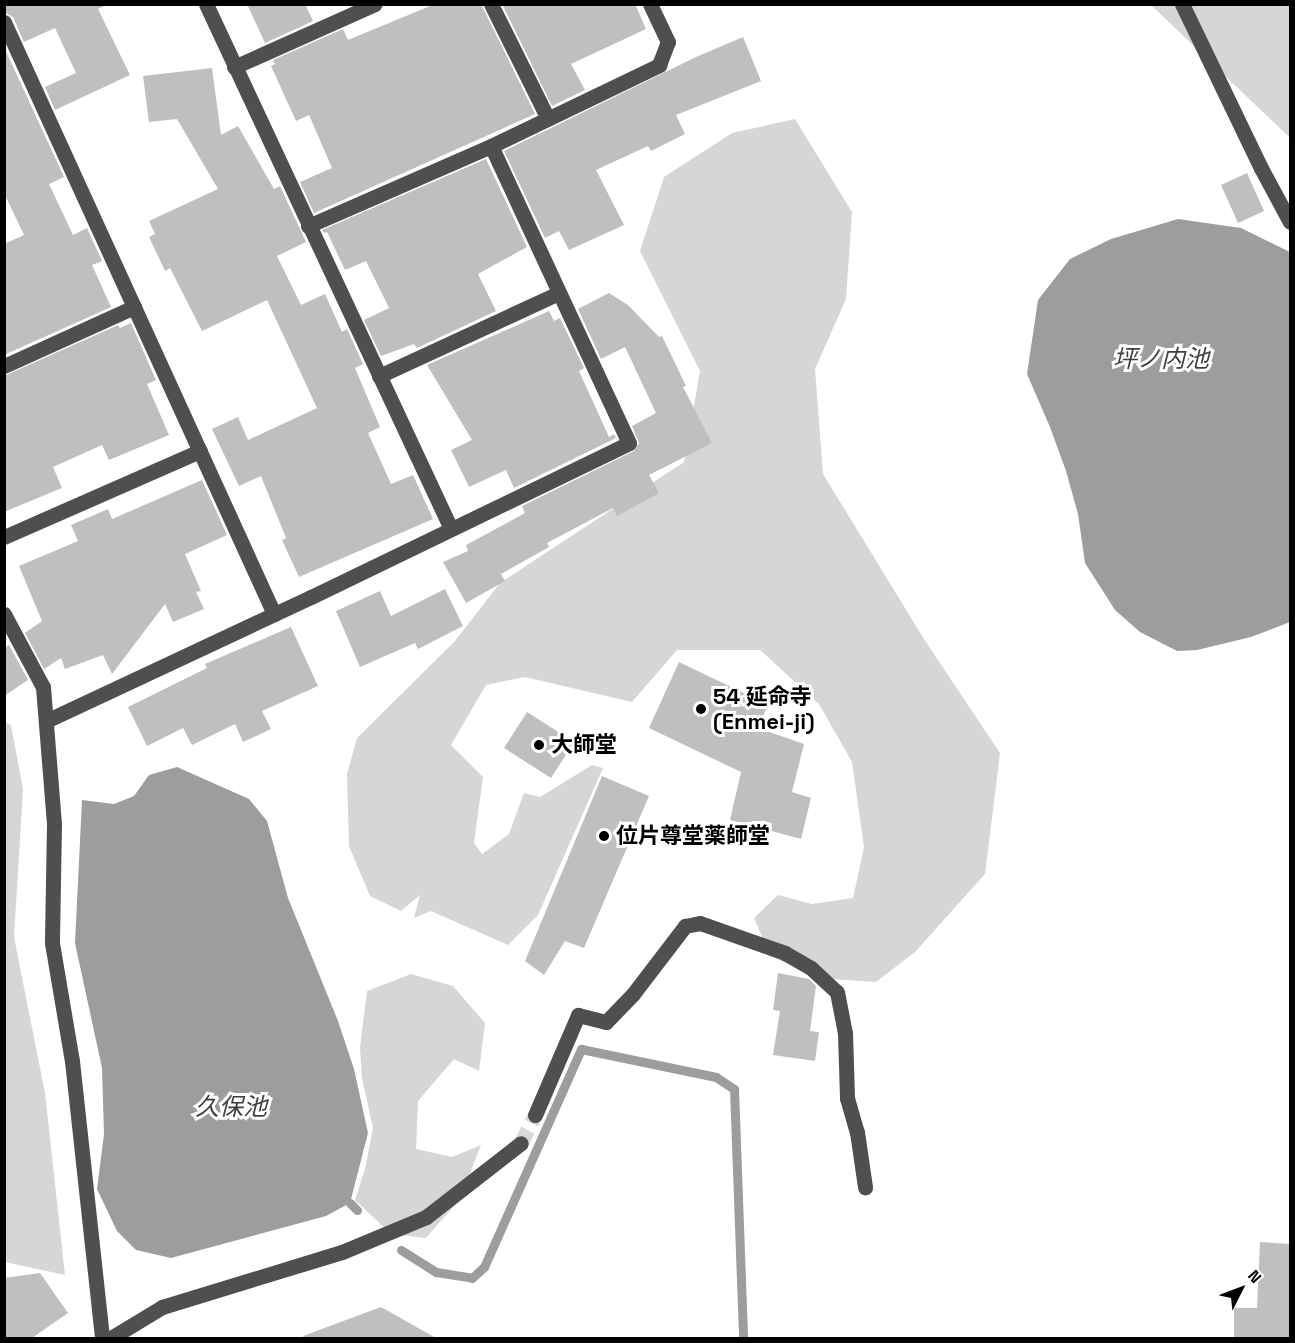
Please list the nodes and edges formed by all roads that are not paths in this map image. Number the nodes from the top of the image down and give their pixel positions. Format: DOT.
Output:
graph roads {
  1 [pos="206,4"];
  2 [pos="375,4"];
  3 [pos="492,4"];
  4 [pos="650,4"];
  5 [pos="1182,4"];
  6 [pos="4,22"];
  7 [pos="234,67"];
  8 [pos="548,118"];
  9 [pos="491,146"];
  10 [pos="1290,222"];
  11 [pos="308,226"];
  12 [pos="559,293"];
  13 [pos="134,307"];
  14 [pos="4,366"];
  15 [pos="379,376"];
  16 [pos="200,451"];
  17 [pos="451,529"];
  18 [pos="4,537"];
  19 [pos="4,614"];
  20 [pos="274,614"];
  21 [pos="46,721"];
  22 [pos="535,1115"];
  23 [pos="521,1143"];
  24 [pos="865,1187"];
  25 [pos="102,1338"];
  26 [pos="111,1338"];
  1 -- 7 [label="street"];
  2 -- 7 [label="street"];
  3 -- 8 [label="street"];
  4 -- 8 [label="street"];
  5 -- 10 [label="street"];
  6 -- 13 [label="street"];
  7 -- 11 [label="street"];
  8 -- 9 [label="street"];
  9 -- 11 [label="street"];
  9 -- 12 [label="street"];
  11 -- 15 [label="street"];
  12 -- 15 [label="street"];
  12 -- 17 [label="street"];
  13 -- 14 [label="street"];
  13 -- 16 [label="street"];
  15 -- 17 [label="street"];
  16 -- 18 [label="street"];
  16 -- 20 [label="street"];
  17 -- 20 [label="street"];
  19 -- 21 [label="street"];
  20 -- 21 [label="street"];
  21 -- 25 [label="street"];
  22 -- 24 [label="street"];
  23 -- 26 [label="street"];
}
